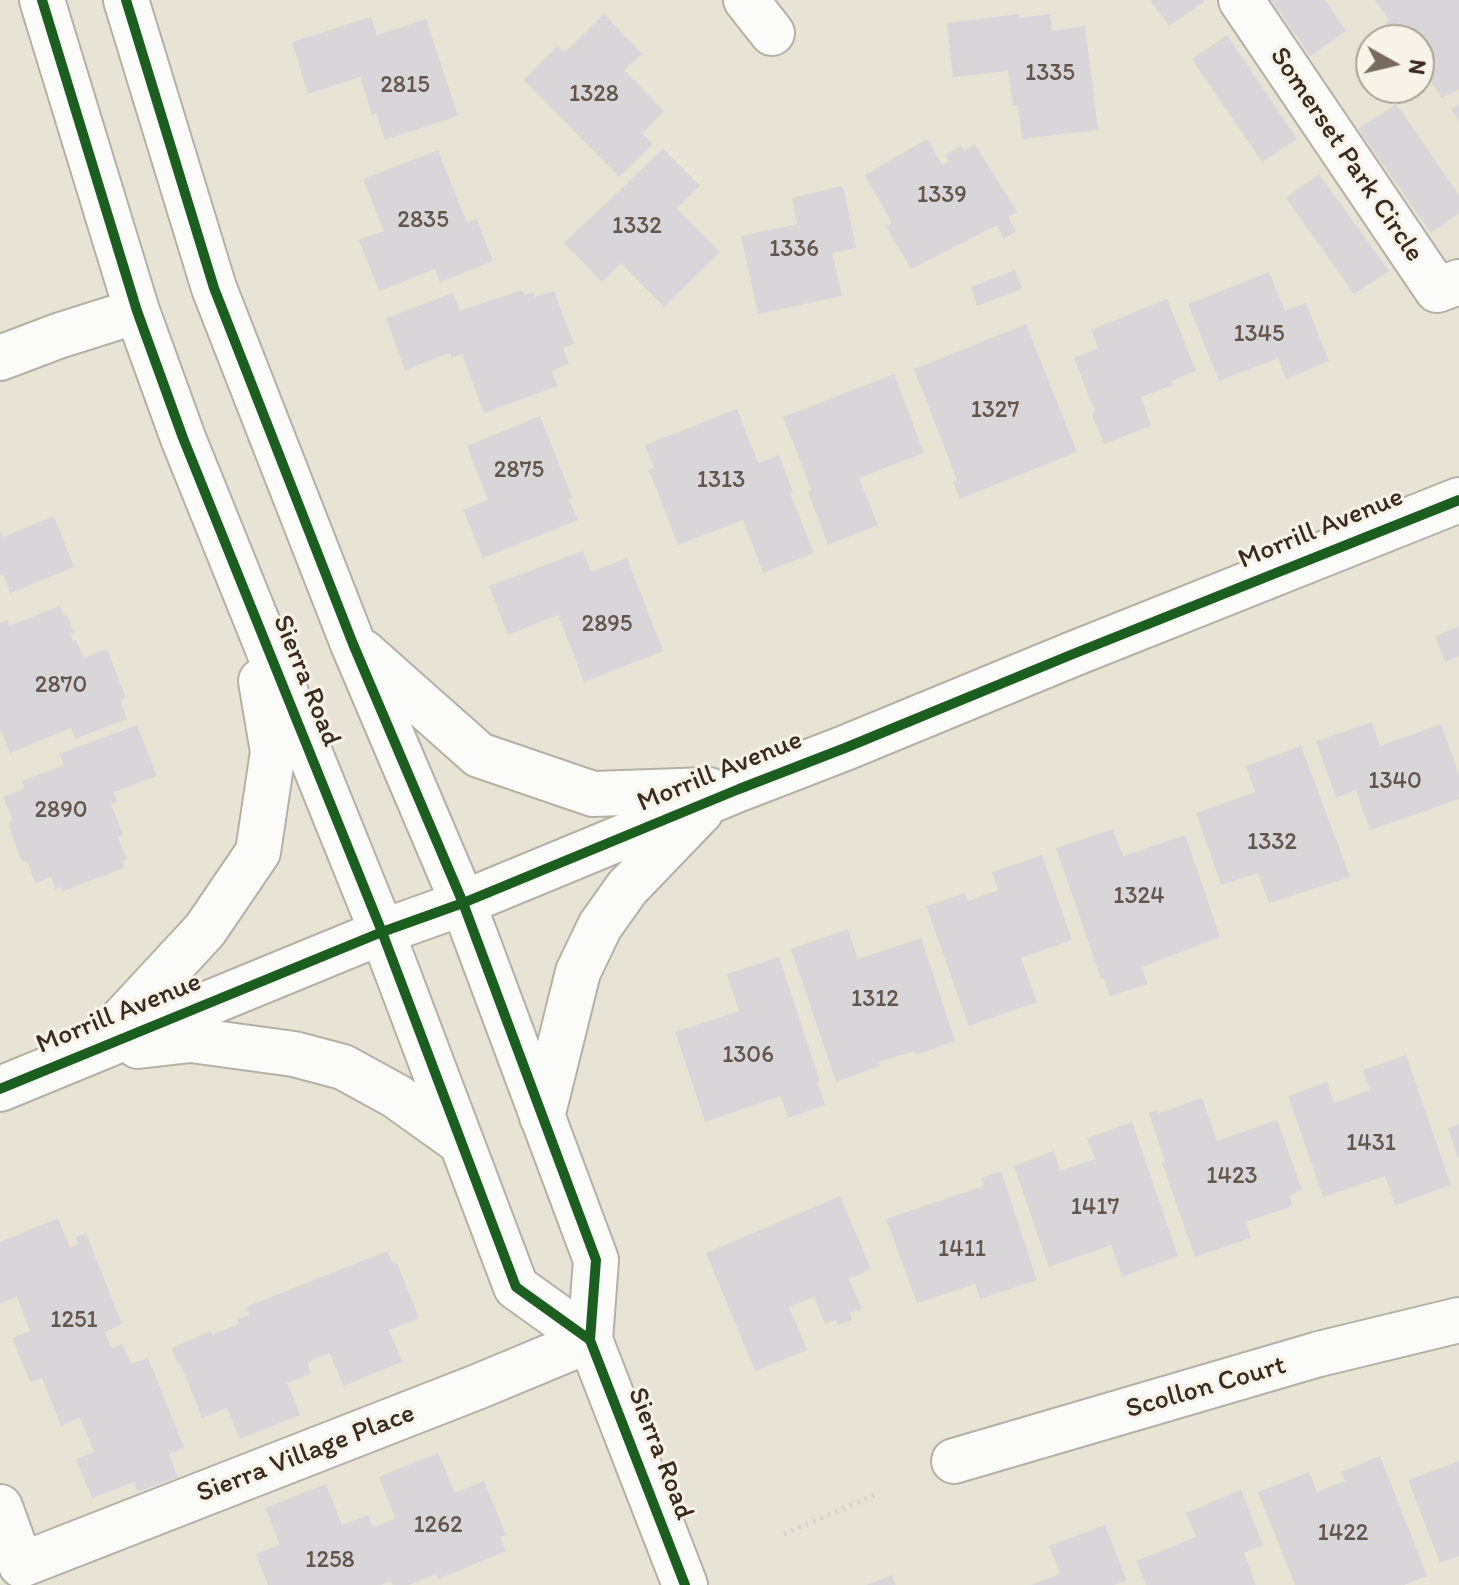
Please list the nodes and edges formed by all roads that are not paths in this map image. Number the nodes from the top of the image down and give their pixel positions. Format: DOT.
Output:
graph roads {
  1 [pos="42,0"];
  2 [pos="126,0"];
  3 [pos="1241,0"];
  4 [pos="1459,282"];
  5 [pos="137,311"];
  6 [pos="0,358"];
  7 [pos="1459,500"];
  8 [pos="249,604"];
  9 [pos="353,644"];
  10 [pos="726,794"];
  11 [pos="463,903"];
  12 [pos="382,932"];
  13 [pos="92,1051"];
  14 [pos="0,1089"];
  15 [pos="542,1117"];
  16 [pos="459,1141"];
  17 [pos="1459,1320"];
  18 [pos="590,1340"];
  19 [pos="954,1461"];
  20 [pos="0,1507"];
  21 [pos="24,1575"];
  22 [pos="685,1585"];
  1 -- 5 [label="street, Sierra Road"];
  2 -- 9 [label="street, Sierra Road"];
  3 -- 4 [label="street, Somerset Park Circle"];
  5 -- 6 [label="street"];
  5 -- 8 [label="street, Sierra Road"];
  7 -- 10 [label="street, Morrill Avenue"];
  8 -- 12 [label="street, Sierra Road"];
  8 -- 13 [label="street"];
  9 -- 10 [label="street"];
  9 -- 11 [label="street, Sierra Road"];
  10 -- 11 [label="street, Morrill Avenue"];
  10 -- 15 [label="street"];
  11 -- 12 [label="street, Morrill Avenue"];
  11 -- 15 [label="street, Sierra Road"];
  12 -- 13 [label="street, Morrill Avenue"];
  12 -- 16 [label="street, Sierra Road"];
  13 -- 14 [label="street, Morrill Avenue"];
  13 -- 16 [label="street"];
  15 -- 18 [label="street, Sierra Road"];
  16 -- 18 [label="street, Sierra Road"];
  17 -- 19 [label="street, Scollon Court"];
  18 -- 21 [label="street, Sierra Village Place"];
  18 -- 22 [label="street, Sierra Road"];
  20 -- 21 [label="street, Sierra Village Place"];
}
